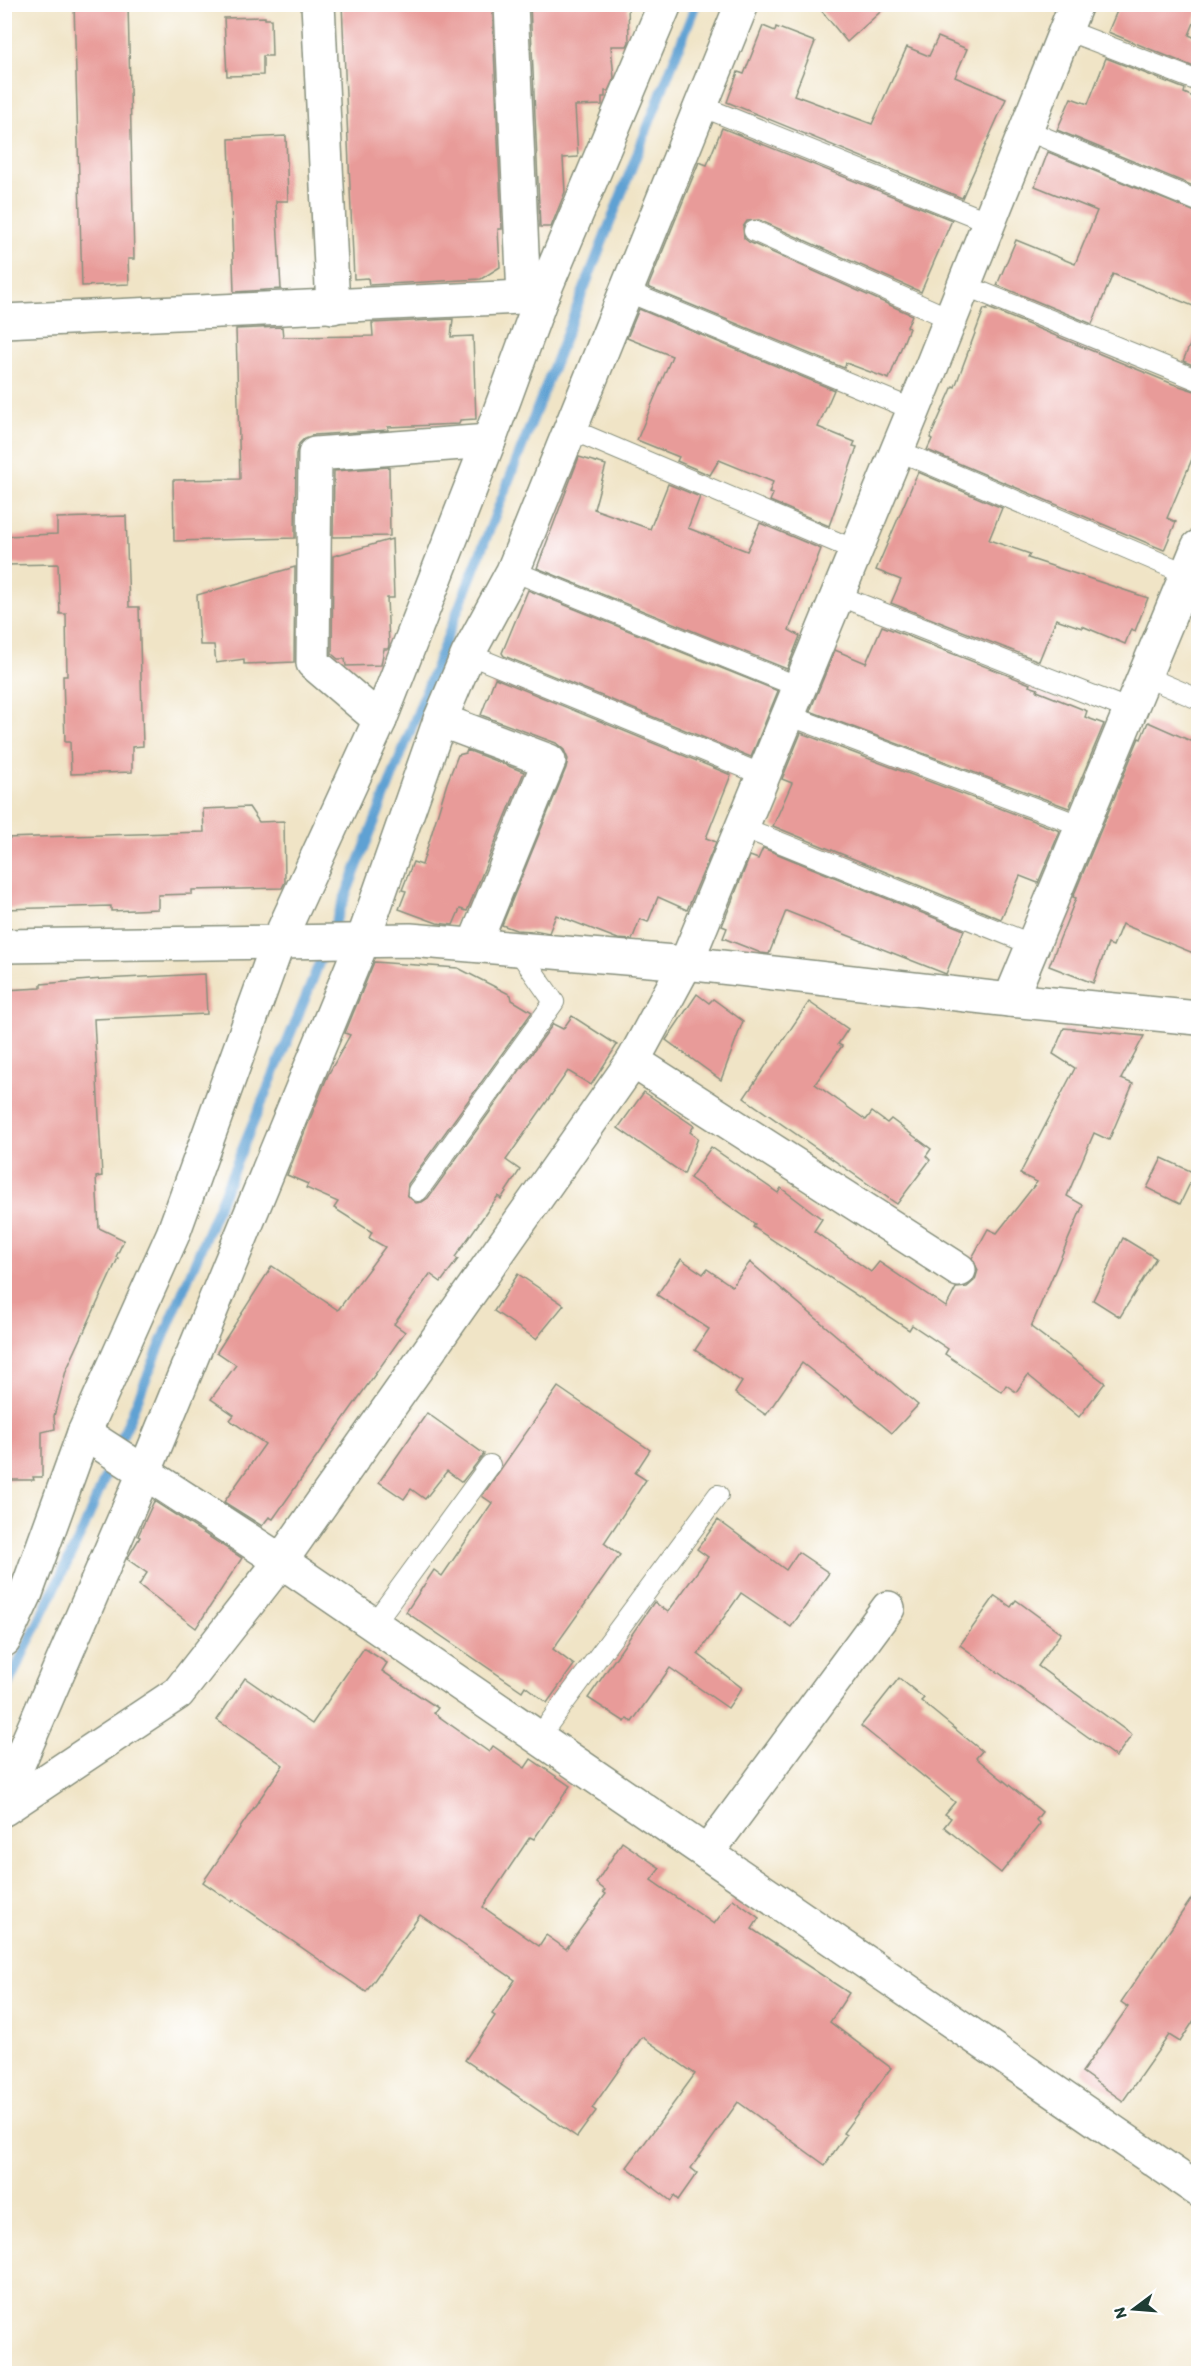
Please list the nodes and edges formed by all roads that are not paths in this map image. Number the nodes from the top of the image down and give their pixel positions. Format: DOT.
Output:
graph roads {
  1 [pos="318,4"];
  2 [pos="511,4"];
  3 [pos="665,4"];
  4 [pos="742,4"];
  5 [pos="1071,17"];
  6 [pos="1198,81"];
  7 [pos="701,106"];
  8 [pos="1026,130"];
  9 [pos="1198,201"];
  10 [pos="989,222"];
  11 [pos="754,231"];
  12 [pos="964,285"];
  13 [pos="626,291"];
  14 [pos="533,297"];
  15 [pos="333,307"];
  16 [pos="951,319"];
  17 [pos="4,321"];
  18 [pos="1198,380"];
  19 [pos="914,410"];
  20 [pos="570,429"];
  21 [pos="489,441"];
  22 [pos="897,450"];
  23 [pos="855,550"];
  24 [pos="1193,560"];
  25 [pos="513,571"];
  26 [pos="837,595"];
  27 [pos="468,654"];
  28 [pos="1144,676"];
  29 [pos="1198,699"];
  30 [pos="793,701"];
  31 [pos="1130,710"];
  32 [pos="380,720"];
  33 [pos="440,720"];
  34 [pos="763,775"];
  35 [pos="1082,826"];
  36 [pos="742,827"];
  37 [pos="279,940"];
  38 [pos="363,940"];
  39 [pos="474,945"];
  40 [pos="1033,945"];
  41 [pos="4,946"];
  42 [pos="517,949"];
  43 [pos="686,963"];
  44 [pos="1010,1000"];
  45 [pos="1198,1018"];
  46 [pos="633,1061"];
  47 [pos="418,1191"];
  48 [pos="959,1270"];
  49 [pos="84,1433"];
  50 [pos="490,1465"];
  51 [pos="145,1472"];
  52 [pos="718,1495"];
  53 [pos="281,1561"];
  54 [pos="15,1592"];
  55 [pos="888,1608"];
  56 [pos="373,1625"];
  57 [pos="4,1640"];
  58 [pos="538,1738"];
  59 [pos="4,1797"];
  60 [pos="4,1809"];
  61 [pos="707,1853"];
  62 [pos="1198,2190"];
  1 -- 15 [label="street"];
  2 -- 14 [label="street"];
  3 -- 14 [label="street"];
  4 -- 7 [label="street"];
  5 -- 6 [label="lane"];
  5 -- 8 [label="street"];
  7 -- 10 [label="lane"];
  7 -- 13 [label="street"];
  8 -- 9 [label="lane"];
  8 -- 10 [label="street"];
  10 -- 12 [label="street"];
  11 -- 16 [label="lane"];
  12 -- 16 [label="street"];
  12 -- 18 [label="lane"];
  13 -- 19 [label="lane"];
  13 -- 20 [label="street"];
  14 -- 15 [label="street"];
  14 -- 21 [label="street"];
  15 -- 17 [label="street"];
  16 -- 19 [label="street"];
  19 -- 22 [label="street"];
  20 -- 23 [label="lane"];
  20 -- 25 [label="street"];
  21 -- 32 [label="street"];
  21 -- 32 [label="street"];
  22 -- 23 [label="street"];
  22 -- 24 [label="lane"];
  23 -- 26 [label="street"];
  24 -- 28 [label="street"];
  25 -- 27 [label="street"];
  25 -- 30 [label="lane"];
  26 -- 30 [label="street"];
  26 -- 31 [label="lane"];
  27 -- 33 [label="street"];
  27 -- 34 [label="lane"];
  28 -- 29 [label="lane"];
  28 -- 31 [label="street"];
  30 -- 34 [label="street"];
  30 -- 35 [label="lane"];
  31 -- 35 [label="street"];
  32 -- 37 [label="street"];
  33 -- 38 [label="street"];
  33 -- 39 [label="street"];
  34 -- 36 [label="street"];
  35 -- 40 [label="street"];
  36 -- 40 [label="lane"];
  36 -- 43 [label="street"];
  37 -- 38 [label="street"];
  37 -- 41 [label="street"];
  37 -- 49 [label="street"];
  38 -- 39 [label="street"];
  38 -- 51 [label="street"];
  39 -- 42 [label="street"];
  40 -- 44 [label="street"];
  42 -- 43 [label="street"];
  42 -- 47 [label="lane"];
  43 -- 44 [label="street"];
  43 -- 46 [label="street"];
  44 -- 45 [label="street"];
  46 -- 48 [label="street"];
  46 -- 53 [label="street"];
  49 -- 51 [label="street"];
  49 -- 54 [label="street"];
  50 -- 56 [label="lane"];
  51 -- 53 [label="street"];
  51 -- 59 [label="street"];
  52 -- 58 [label="lane"];
  53 -- 56 [label="street"];
  53 -- 60 [label="street"];
  54 -- 57 [label="street"];
  55 -- 61 [label="street"];
  56 -- 58 [label="street"];
  58 -- 61 [label="street"];
  61 -- 62 [label="street"];
}
